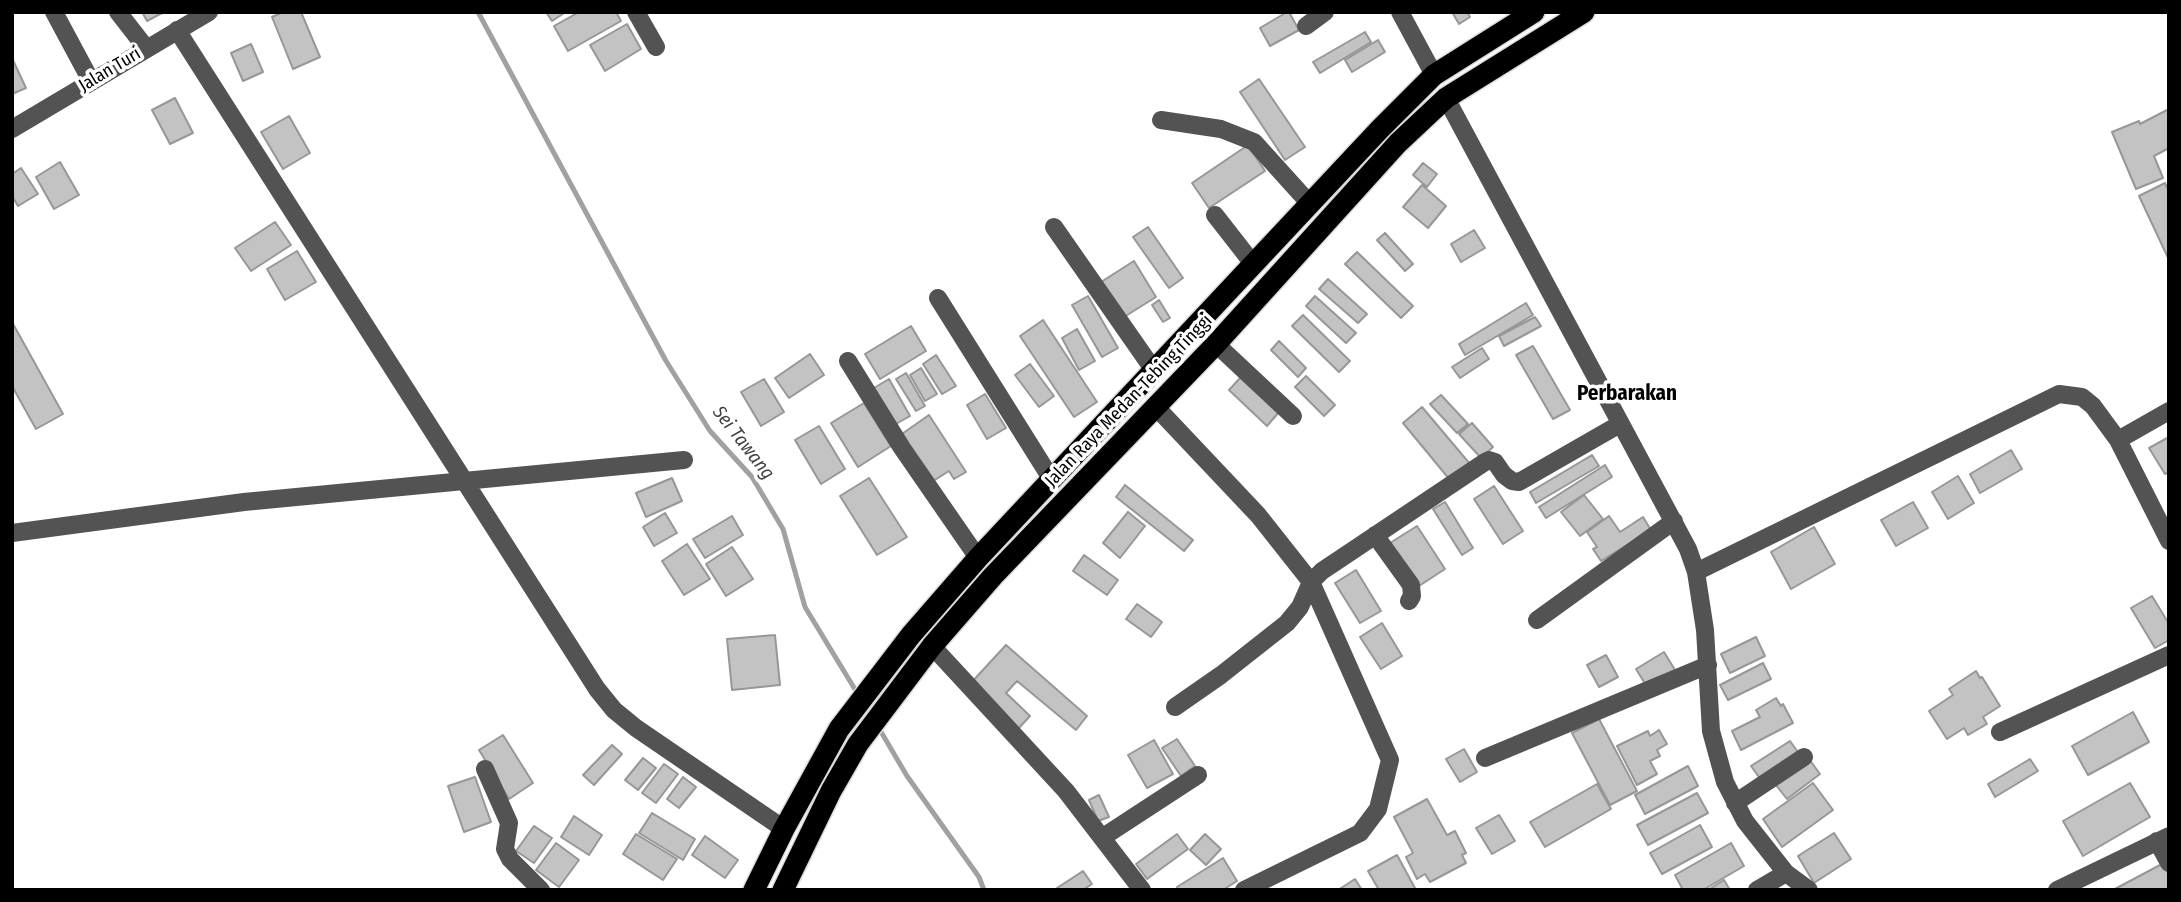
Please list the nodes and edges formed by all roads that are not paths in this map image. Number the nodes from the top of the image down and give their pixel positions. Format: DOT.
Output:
graph roads {
  1 [pos="54,12"];
  2 [pos="118,12"];
  3 [pos="209,12"];
  4 [pos="636,12"];
  5 [pos="1325,12"];
  6 [pos="1400,12"];
  7 [pos="1534,12"];
  8 [pos="1584,12"];
  9 [pos="1306,26"];
  10 [pos="177,30"];
  11 [pos="656,47"];
  12 [pos="146,48"];
  13 [pos="1434,75"];
  14 [pos="90,81"];
  15 [pos="1446,98"];
  16 [pos="1161,120"];
  17 [pos="12,129"];
  18 [pos="1310,204"];
  19 [pos="1215,215"];
  20 [pos="1054,228"];
  21 [pos="1254,265"];
  22 [pos="938,298"];
  23 [pos="1216,344"];
  24 [pos="848,361"];
  25 [pos="1153,369"];
  26 [pos="1172,388"];
  27 [pos="1155,405"];
  28 [pos="2169,411"];
  29 [pos="1293,416"];
  30 [pos="1620,424"];
  31 [pos="2118,440"];
  32 [pos="684,460"];
  33 [pos="466,480"];
  34 [pos="1052,480"];
  35 [pos="1674,521"];
  36 [pos="12,533"];
  37 [pos="1375,535"];
  38 [pos="2169,541"];
  39 [pos="978,558"];
  40 [pos="1696,572"];
  41 [pos="1311,582"];
  42 [pos="1409,601"];
  43 [pos="1537,620"];
  44 [pos="932,646"];
  45 [pos="2169,654"];
  46 [pos="1708,665"];
  47 [pos="1175,707"];
  48 [pos="2000,732"];
  49 [pos="1804,757"];
  50 [pos="1485,758"];
  51 [pos="485,769"];
  52 [pos="1198,775"];
  53 [pos="1735,803"];
  54 [pos="784,829"];
  55 [pos="1103,836"];
  56 [pos="2163,838"];
  57 [pos="2169,863"];
  58 [pos="1786,873"];
  59 [pos="541,890"];
  60 [pos="754,890"];
  61 [pos="783,890"];
  62 [pos="1142,890"];
  63 [pos="1244,890"];
  64 [pos="1757,890"];
  65 [pos="1809,890"];
  66 [pos="2057,890"];
  1 -- 14 [label="street"];
  2 -- 12 [label="street"];
  3 -- 10 [label="street, Jalan Turi"];
  4 -- 11 [label="street"];
  5 -- 9 [label="street"];
  6 -- 13 [label="street"];
  7 -- 13 [label="highway, Jalan Raya Medan-Tebing Tinggi"];
  8 -- 15 [label="highway, Jalan Raya Medan-Tebing Tinggi"];
  10 -- 12 [label="street, Jalan Turi"];
  10 -- 33 [label="street"];
  12 -- 14 [label="street, Jalan Turi"];
  13 -- 18 [label="highway, Jalan Raya Medan-Tebing Tinggi"];
  14 -- 17 [label="street, Jalan Turi"];
  15 -- 23 [label="highway, Jalan Raya Medan-Tebing Tinggi"];
  15 -- 30 [label="street"];
  16 -- 18 [label="street"];
  18 -- 21 [label="highway, Jalan Raya Medan-Tebing Tinggi"];
  19 -- 21 [label="street"];
  20 -- 25 [label="street"];
  21 -- 25 [label="highway, Jalan Raya Medan-Tebing Tinggi"];
  22 -- 34 [label="street"];
  23 -- 26 [label="highway, Jalan Raya Medan-Tebing Tinggi"];
  23 -- 29 [label="street"];
  24 -- 39 [label="street"];
  25 -- 26 [label="highway"];
  25 -- 34 [label="highway, Jalan Raya Medan-Tebing Tinggi"];
  26 -- 27 [label="highway, Jalan Raya Medan-Tebing Tinggi"];
  27 -- 41 [label="street"];
  27 -- 44 [label="highway, Jalan Raya Medan-Tebing Tinggi"];
  28 -- 31 [label="street"];
  30 -- 35 [label="street"];
  30 -- 37 [label="street"];
  31 -- 38 [label="street"];
  31 -- 40 [label="street"];
  32 -- 33 [label="street"];
  33 -- 36 [label="street"];
  33 -- 54 [label="street"];
  34 -- 39 [label="highway, Jalan Raya Medan-Tebing Tinggi"];
  35 -- 40 [label="street"];
  35 -- 43 [label="street"];
  37 -- 41 [label="street"];
  37 -- 42 [label="street"];
  39 -- 54 [label="highway, Jalan Raya Medan-Tebing Tinggi"];
  40 -- 46 [label="street"];
  41 -- 47 [label="street"];
  41 -- 63 [label="street"];
  44 -- 55 [label="street"];
  44 -- 61 [label="highway, Jalan Raya Medan-Tebing Tinggi"];
  45 -- 48 [label="street"];
  46 -- 50 [label="street"];
  46 -- 53 [label="street"];
  49 -- 53 [label="street"];
  51 -- 59 [label="street"];
  52 -- 55 [label="street"];
  53 -- 58 [label="street"];
  54 -- 60 [label="highway, Jalan Raya Medan-Tebing Tinggi"];
  55 -- 62 [label="street"];
  56 -- 57 [label="street"];
  56 -- 66 [label="street"];
  58 -- 64 [label="street"];
  58 -- 65 [label="street"];
}
